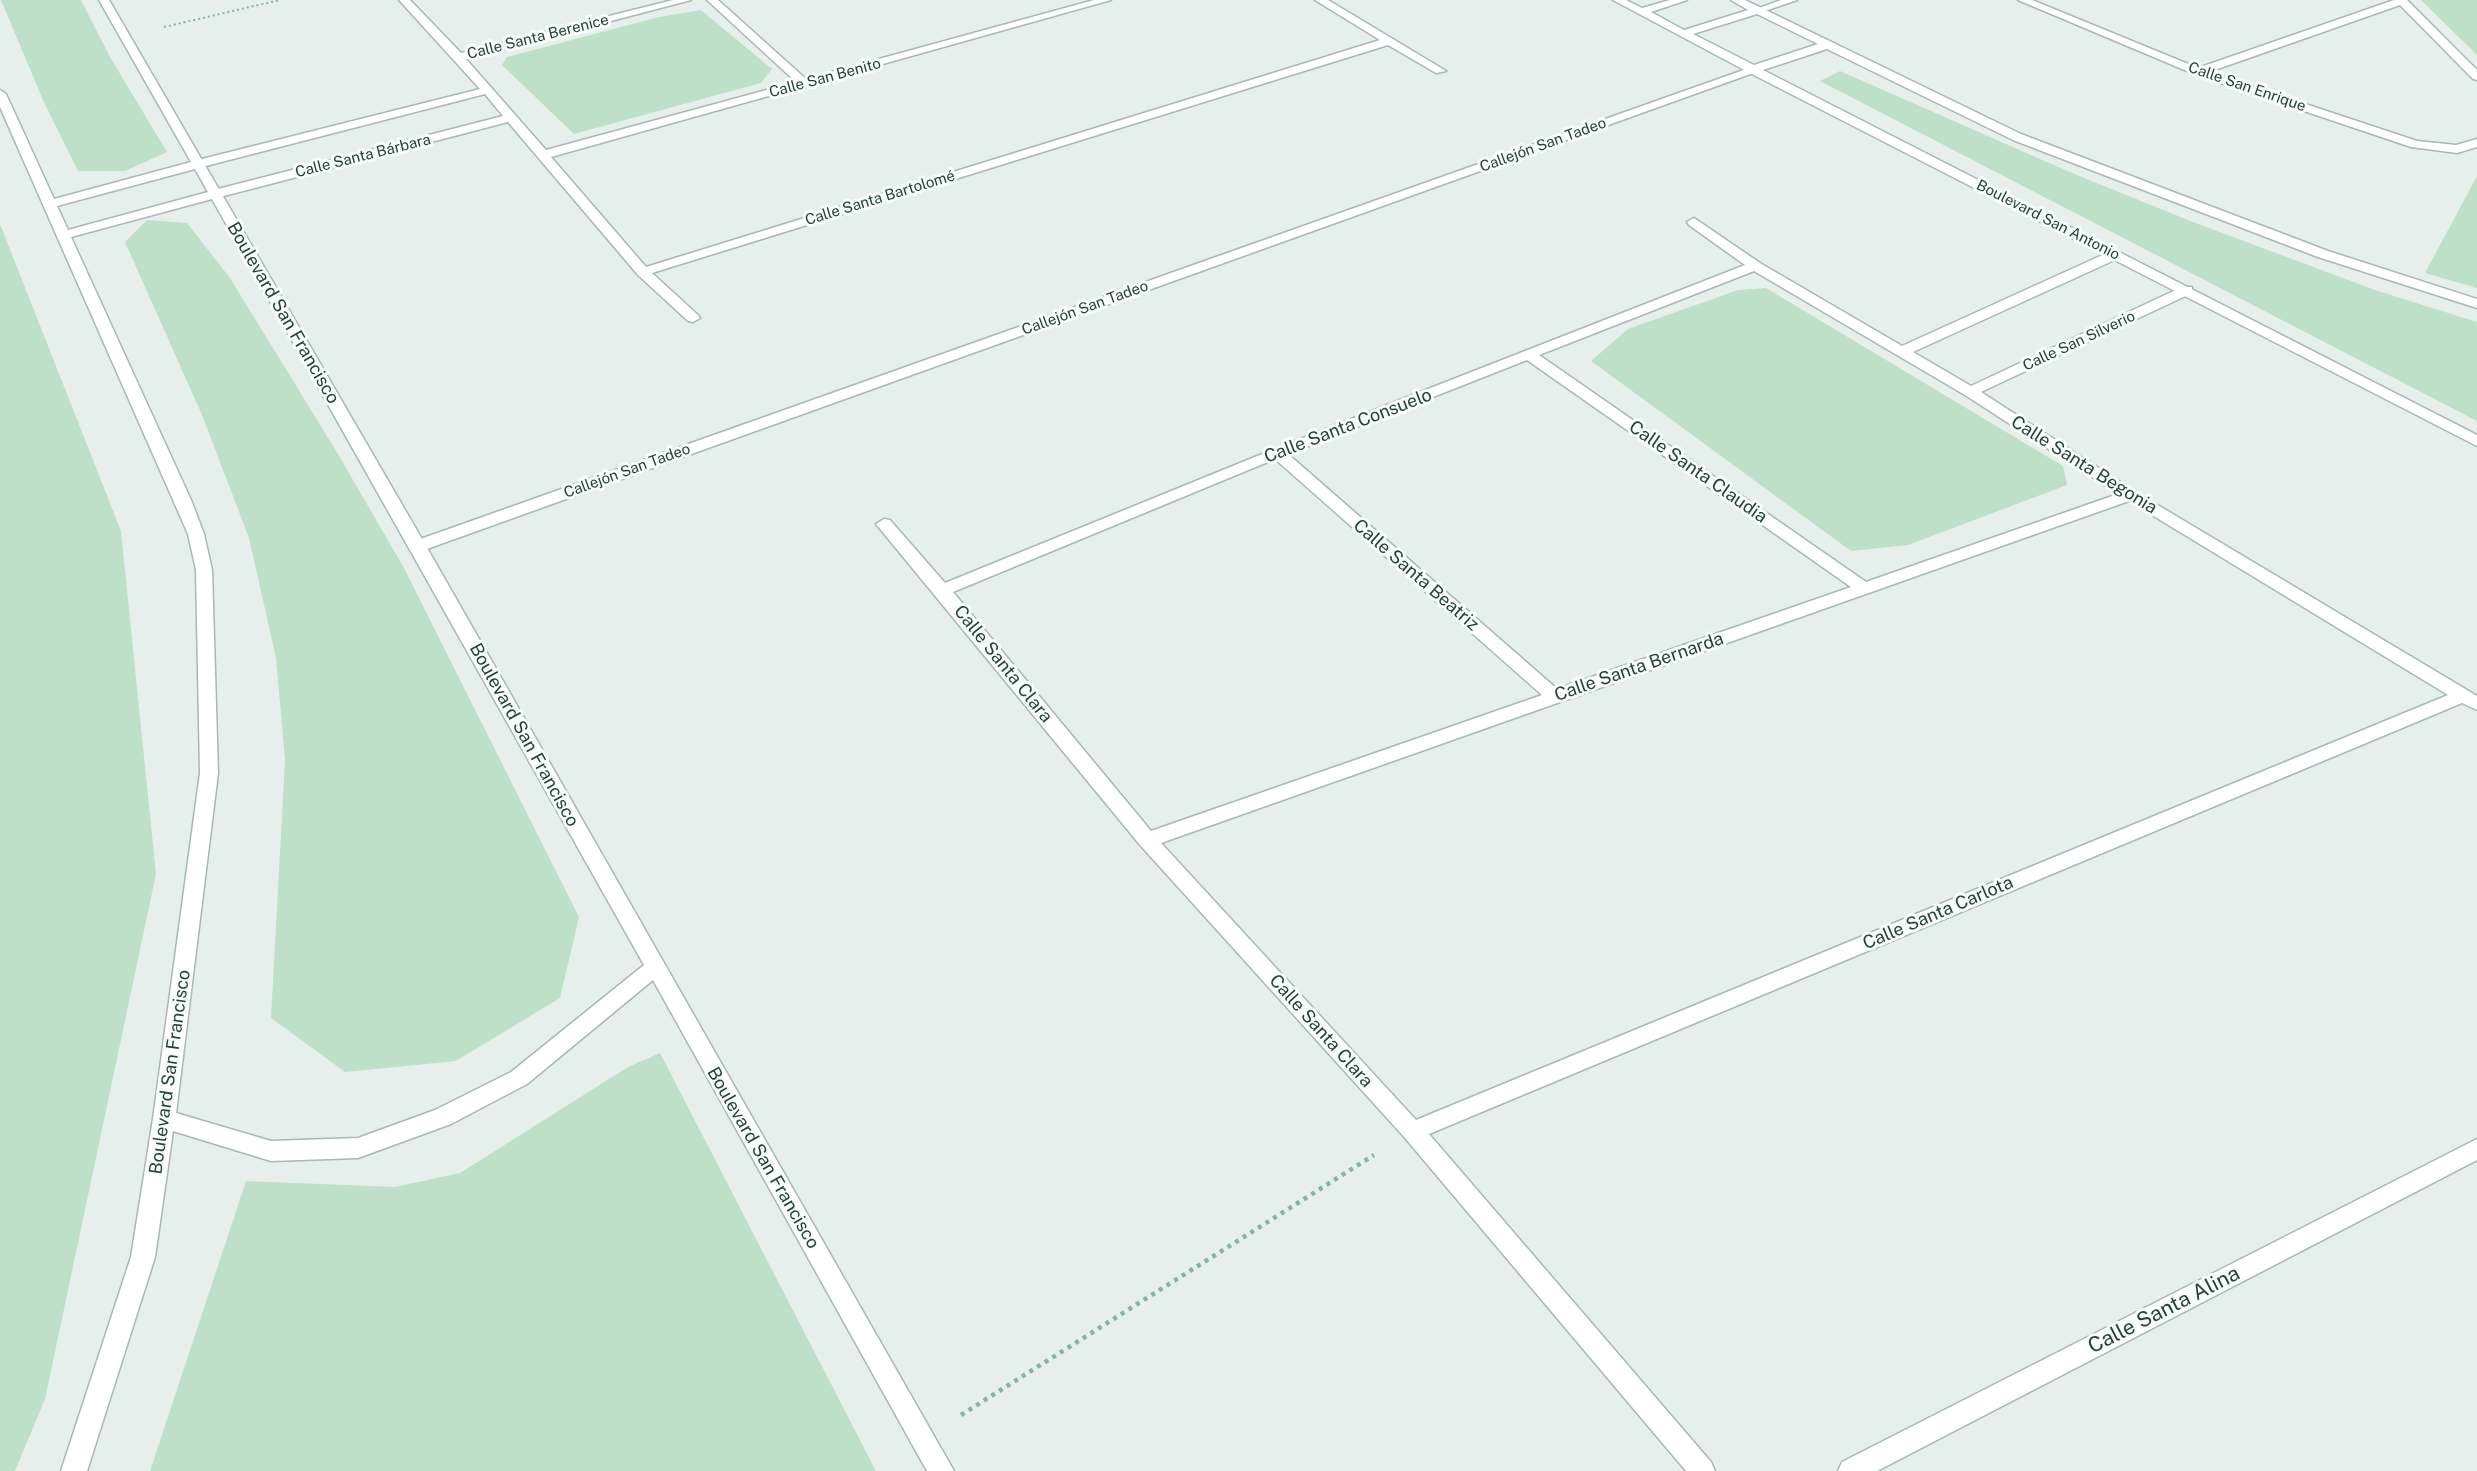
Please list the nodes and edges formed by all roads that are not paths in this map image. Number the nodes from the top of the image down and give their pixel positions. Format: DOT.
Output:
graph roads {
  1 [pos="104,0"];
  2 [pos="404,0"];
  3 [pos="686,0"];
  4 [pos="712,0"];
  5 [pos="1106,0"];
  6 [pos="1320,0"];
  7 [pos="1617,0"];
  8 [pos="1682,0"];
  9 [pos="1736,0"];
  10 [pos="1792,0"];
  11 [pos="2023,0"];
  12 [pos="2402,1"];
  13 [pos="1756,11"];
  14 [pos="1640,12"];
  15 [pos="1682,34"];
  16 [pos="1388,41"];
  17 [pos="1827,45"];
  18 [pos="459,57"];
  19 [pos="1752,70"];
  20 [pos="1440,71"];
  21 [pos="2198,72"];
  22 [pos="2477,77"];
  23 [pos="804,83"];
  24 [pos="488,90"];
  25 [pos="0,94"];
  26 [pos="512,118"];
  27 [pos="2477,143"];
  28 [pos="543,155"];
  29 [pos="198,164"];
  30 [pos="214,194"];
  31 [pos="50,204"];
  32 [pos="1694,222"];
  33 [pos="63,235"];
  34 [pos="2114,255"];
  35 [pos="1755,266"];
  36 [pos="643,272"];
  37 [pos="2187,290"];
  38 [pos="2477,303"];
  39 [pos="693,318"];
  40 [pos="1902,352"];
  41 [pos="1531,356"];
  42 [pos="1970,392"];
  43 [pos="2477,441"];
  44 [pos="1277,453"];
  45 [pos="2130,495"];
  46 [pos="884,524"];
  47 [pos="417,546"];
  48 [pos="1864,588"];
  49 [pos="942,590"];
  50 [pos="1555,697"];
  51 [pos="2470,700"];
  52 [pos="1147,840"];
  53 [pos="654,968"];
  54 [pos="164,1119"];
  55 [pos="1413,1131"];
  56 [pos="2477,1149"];
  57 [pos="74,1471"];
  58 [pos="941,1471"];
  59 [pos="1702,1471"];
  60 [pos="1851,1471"];
  1 -- 29 [label="street, Boulevard San Francisco"];
  2 -- 18 [label="street"];
  3 -- 18 [label="street, Calle Santa Berenice"];
  4 -- 23 [label="street"];
  5 -- 23 [label="street, Calle San Benito"];
  6 -- 16 [label="street"];
  7 -- 14 [label="street, Boulevard San Antonio"];
  8 -- 14 [label="street"];
  9 -- 13 [label="street"];
  10 -- 13 [label="street"];
  11 -- 21 [label="street, Calle San Enrique"];
  12 -- 21 [label="street"];
  12 -- 22 [label="street"];
  13 -- 15 [label="street"];
  13 -- 17 [label="street"];
  14 -- 15 [label="street, Boulevard San Antonio"];
  15 -- 19 [label="street, Boulevard San Antonio"];
  16 -- 20 [label="street"];
  16 -- 36 [label="street, Calle Santa Bartolomé"];
  17 -- 19 [label="street, Callejón San Tadeo"];
  17 -- 38 [label="street"];
  18 -- 24 [label="street"];
  19 -- 34 [label="street, Boulevard San Antonio"];
  19 -- 47 [label="street, Callejón San Tadeo"];
  21 -- 27 [label="street, Calle San Enrique"];
  23 -- 28 [label="street, Calle San Benito"];
  24 -- 26 [label="street"];
  24 -- 29 [label="street, Calle Santa Bárbara"];
  25 -- 31 [label="street, Boulevard San Francisco"];
  26 -- 28 [label="street"];
  26 -- 30 [label="street, Calle Santa Bárbara"];
  28 -- 36 [label="street"];
  29 -- 30 [label="street, Boulevard San Francisco"];
  29 -- 31 [label="street, Calle Santa Bárbara"];
  30 -- 33 [label="street, Calle Santa Bárbara"];
  30 -- 47 [label="street, Boulevard San Francisco"];
  31 -- 33 [label="street, Boulevard San Francisco"];
  32 -- 35 [label="street, Calle Santa Begonia"];
  33 -- 54 [label="street, Boulevard San Francisco"];
  34 -- 37 [label="street, Boulevard San Antonio"];
  34 -- 40 [label="street"];
  35 -- 40 [label="street, Calle Santa Begonia"];
  35 -- 41 [label="street, Calle Santa Consuelo"];
  36 -- 39 [label="street"];
  37 -- 42 [label="street, Calle San Silverio"];
  37 -- 43 [label="street, Boulevard San Antonio"];
  40 -- 42 [label="street, Calle Santa Begonia"];
  41 -- 44 [label="street, Calle Santa Consuelo"];
  41 -- 48 [label="street, Calle Santa Claudia"];
  42 -- 45 [label="street, Calle Santa Begonia"];
  44 -- 49 [label="street, Calle Santa Consuelo"];
  44 -- 50 [label="street, Calle Santa Beatriz"];
  45 -- 48 [label="street, Calle Santa Bernarda"];
  45 -- 51 [label="street, Calle Santa Begonia"];
  46 -- 49 [label="street, Calle Santa Clara"];
  47 -- 53 [label="street, Boulevard San Francisco"];
  48 -- 50 [label="street, Calle Santa Bernarda"];
  49 -- 52 [label="street, Calle Santa Clara"];
  50 -- 52 [label="street, Calle Santa Bernarda"];
  51 -- 55 [label="street, Calle Santa Carlota"];
  52 -- 55 [label="street, Calle Santa Clara"];
  53 -- 54 [label="street"];
  53 -- 58 [label="street, Boulevard San Francisco"];
  54 -- 57 [label="street, Boulevard San Francisco"];
  55 -- 59 [label="street, Calle Santa Clara"];
  56 -- 60 [label="street, Calle Santa Alina"];
}
